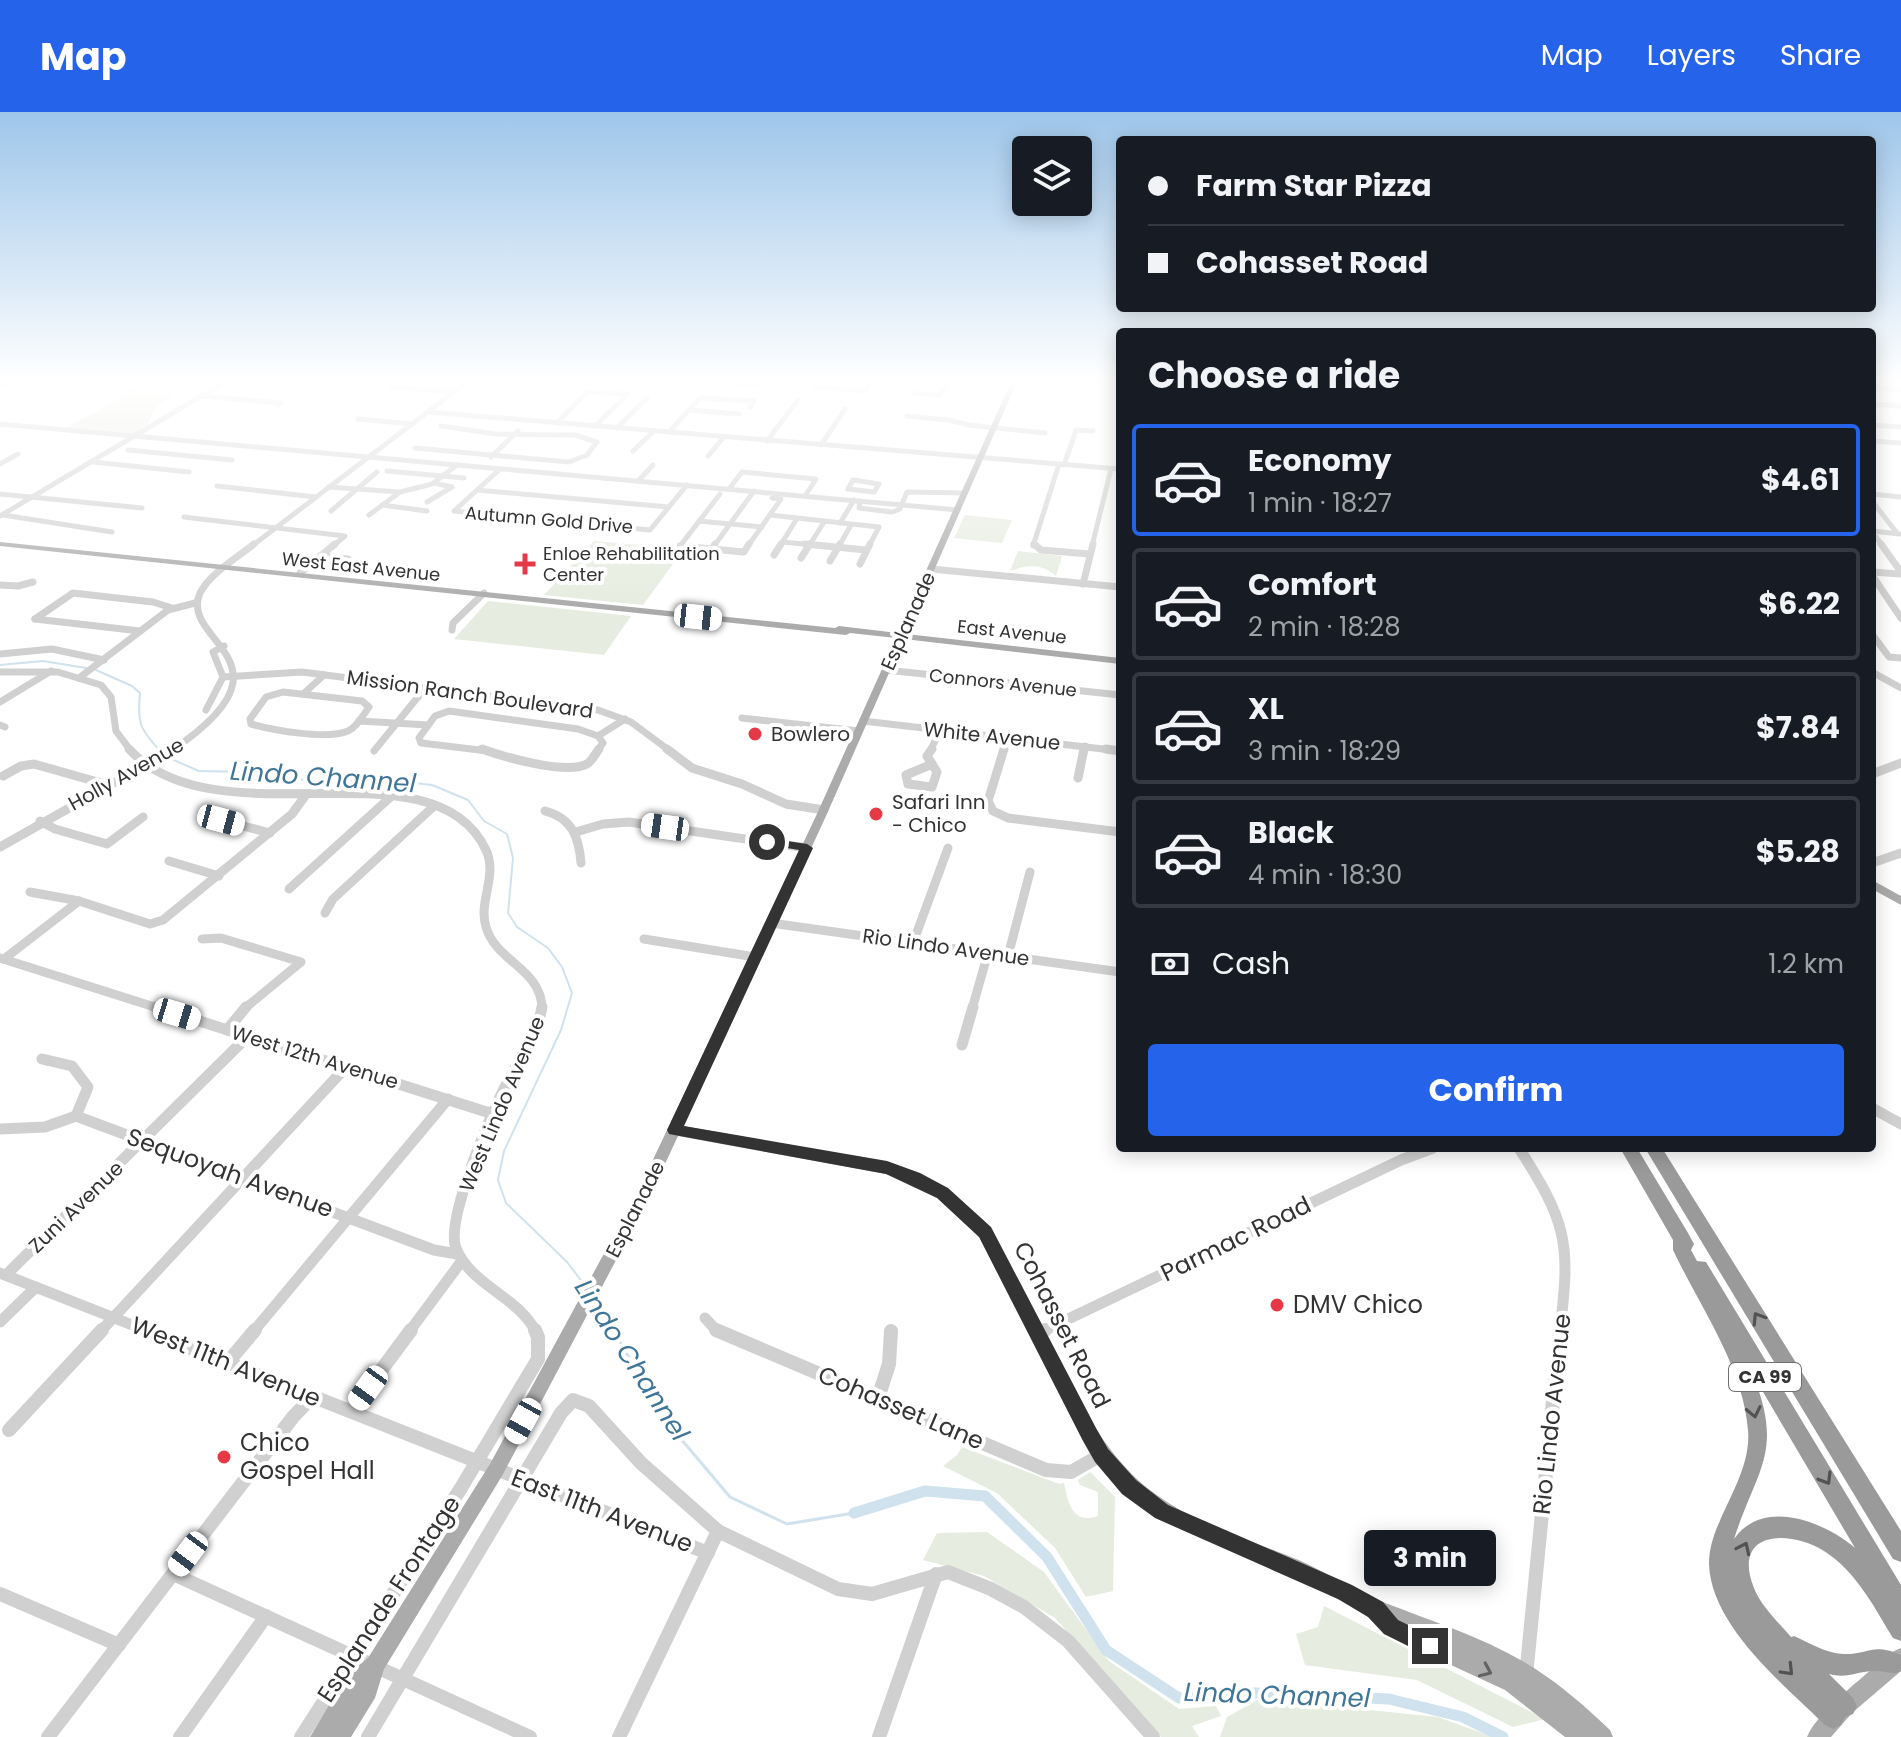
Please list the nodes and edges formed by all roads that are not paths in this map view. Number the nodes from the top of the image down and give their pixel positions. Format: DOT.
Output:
graph roads {
  1 [pos="100,458"];
  2 [pos="209,458"];
  3 [pos="368,458"];
  4 [pos="378,458"];
  5 [pos="491,458"];
  6 [pos="525,458"];
  7 [pos="580,458"];
  8 [pos="980,458"];
  9 [pos="1065,458"];
  10 [pos="232,460"];
  11 [pos="93,462"];
  12 [pos="1062,464"];
  13 [pos="457,465"];
  14 [pos="653,465"];
  15 [pos="480,467"];
  16 [pos="500,469"];
  17 [pos="1111,469"];
  18 [pos="1116,469"];
  19 [pos="387,471"];
  20 [pos="189,472"];
  21 [pos="377,472"];
  22 [pos="443,476"];
  23 [pos="464,478"];
  24 [pos="638,481"];
  25 [pos="434,483"];
  26 [pos="687,485"];
  27 [pos="217,486"];
  28 [pos="329,487"];
  29 [pos="357,488"];
  30 [pos="729,489"];
  31 [pos="477,490"];
  32 [pos="400,492"];
  33 [pos="874,492"];
  34 [pos="965,493"];
  35 [pos="0,494"];
  36 [pos="752,494"];
  37 [pos="1876,494"];
  38 [pos="805,496"];
  39 [pos="33,497"];
  40 [pos="316,497"];
  41 [pos="1901,497"];
  42 [pos="857,500"];
  43 [pos="427,502"];
  44 [pos="869,502"];
  45 [pos="382,505"];
  46 [pos="902,505"];
  47 [pos="1876,506"];
  48 [pos="669,507"];
  49 [pos="142,508"];
  50 [pos="958,510"];
  51 [pos="331,511"];
  52 [pos="427,511"];
  53 [pos="369,515"];
  54 [pos="770,515"];
  55 [pos="1,516"];
  56 [pos="184,517"];
  57 [pos="796,520"];
  58 [pos="699,521"];
  59 [pos="824,522"];
  60 [pos="840,523"];
  61 [pos="730,524"];
  62 [pos="851,525"];
  63 [pos="279,526"];
  64 [pos="762,527"];
  65 [pos="112,532"];
  66 [pos="1876,534"];
  67 [pos="1899,534"];
  68 [pos="1876,537"];
  69 [pos="782,542"];
  70 [pos="0,544"];
  71 [pos="810,545"];
  72 [pos="838,548"];
  73 [pos="712,549"];
  74 [pos="866,550"];
  75 [pos="1089,554"];
  76 [pos="774,555"];
  77 [pos="320,556"];
  78 [pos="801,558"];
  79 [pos="830,561"];
  80 [pos="860,564"];
  81 [pos="225,567"];
  82 [pos="931,569"];
  83 [pos="334,570"];
  84 [pos="300,573"];
  85 [pos="1876,573"];
  86 [pos="1901,573"];
  87 [pos="1876,579"];
  88 [pos="33,582"];
  89 [pos="1083,584"];
  90 [pos="0,585"];
  91 [pos="1116,587"];
  92 [pos="482,594"];
  93 [pos="195,603"];
  94 [pos="172,608"];
  95 [pos="1901,618"];
  96 [pos="452,630"];
  97 [pos="140,631"];
  98 [pos="900,638"];
  99 [pos="1876,639"];
  100 [pos="224,646"];
  101 [pos="0,654"];
  102 [pos="1901,658"];
  103 [pos="1116,661"];
  104 [pos="101,662"];
  105 [pos="886,670"];
  106 [pos="51,671"];
  107 [pos="0,672"];
  108 [pos="1876,674"];
  109 [pos="324,675"];
  110 [pos="81,676"];
  111 [pos="236,676"];
  112 [pos="223,677"];
  113 [pos="426,687"];
  114 [pos="1901,688"];
  115 [pos="303,694"];
  116 [pos="1116,695"];
  117 [pos="0,702"];
  118 [pos="219,711"];
  119 [pos="742,718"];
  120 [pos="625,719"];
  121 [pos="359,721"];
  122 [pos="394,723"];
  123 [pos="428,725"];
  124 [pos="861,726"];
  125 [pos="940,731"];
  126 [pos="598,736"];
  127 [pos="1007,738"];
  128 [pos="1085,746"];
  129 [pos="1116,750"];
  130 [pos="374,751"];
  131 [pos="1901,763"];
  132 [pos="932,764"];
  133 [pos="146,765"];
  134 [pos="1876,772"];
  135 [pos="3,776"];
  136 [pos="1078,778"];
  137 [pos="108,785"];
  138 [pos="395,793"];
  139 [pos="305,796"];
  140 [pos="434,806"];
  141 [pos="824,810"];
  142 [pos="545,811"];
  143 [pos="143,817"];
  144 [pos="221,820"];
  145 [pos="40,821"];
  146 [pos="576,832"];
  147 [pos="1116,832"];
  148 [pos="270,833"];
  149 [pos="1,844"];
  150 [pos="807,848"];
  151 [pos="948,848"];
  152 [pos="1901,853"];
  153 [pos="169,861"];
  154 [pos="1876,862"];
  155 [pos="581,863"];
  156 [pos="1030,872"];
  157 [pos="219,876"];
  158 [pos="1876,886"];
  159 [pos="289,889"];
  160 [pos="30,892"];
  161 [pos="79,901"];
  162 [pos="1901,901"];
  163 [pos="325,913"];
  164 [pos="771,923"];
  165 [pos="202,939"];
  166 [pos="644,939"];
  167 [pos="913,943"];
  168 [pos="988,953"];
  169 [pos="1008,956"];
  170 [pos="755,957"];
  171 [pos="2,958"];
  172 [pos="1116,971"];
  173 [pos="227,1030"];
  174 [pos="248,1036"];
  175 [pos="962,1045"];
  176 [pos="42,1059"];
  177 [pos="346,1067"];
  178 [pos="448,1099"];
  179 [pos="1876,1110"];
  180 [pos="493,1114"];
  181 [pos="76,1116"];
  182 [pos="1901,1124"];
  183 [pos="0,1129"];
  184 [pos="674,1130"];
  185 [pos="143,1141"];
  186 [pos="1422,1152"];
  187 [pos="1522,1152"];
  188 [pos="1630,1152"];
  189 [pos="1655,1152"];
  190 [pos="244,1179"];
  191 [pos="349,1218"];
  192 [pos="1682,1238"];
  193 [pos="459,1258"];
  194 [pos="3,1274"];
  195 [pos="36,1287"];
  196 [pos="114,1317"];
  197 [pos="705,1318"];
  198 [pos="0,1322"];
  199 [pos="891,1331"];
  200 [pos="1039,1333"];
  201 [pos="228,1362"];
  202 [pos="313,1396"];
  203 [pos="878,1398"];
  204 [pos="351,1411"];
  205 [pos="9,1430"];
  206 [pos="1833,1439"];
  207 [pos="1101,1455"];
  208 [pos="476,1461"];
  209 [pos="496,1470"];
  210 [pos="523,1479"];
  211 [pos="718,1531"];
  212 [pos="1901,1535"];
  213 [pos="1901,1551"];
  214 [pos="708,1553"];
  215 [pos="173,1574"];
  216 [pos="936,1574"];
  217 [pos="0,1594"];
  218 [pos="1901,1606"];
  219 [pos="266,1616"];
  220 [pos="1901,1630"];
  221 [pos="1780,1639"];
  222 [pos="119,1645"];
  223 [pos="353,1655"];
  224 [pos="1898,1661"];
  225 [pos="375,1665"];
  226 [pos="403,1678"];
  227 [pos="1526,1682"];
  228 [pos="1839,1712"];
  229 [pos="48,1737"];
  230 [pos="180,1737"];
  231 [pos="301,1737"];
  232 [pos="320,1737"];
  233 [pos="340,1737"];
  234 [pos="368,1737"];
  235 [pos="530,1737"];
  236 [pos="619,1737"];
  237 [pos="879,1737"];
  238 [pos="1153,1737"];
  239 [pos="1581,1737"];
  240 [pos="1603,1737"];
  241 [pos="1817,1737"];
  1 -- 11 [label="street"];
  2 -- 10 [label="street"];
  3 -- 28 [label="street"];
  4 -- 13 [label="street"];
  5 -- 15 [label="street"];
  6 -- 7 [label="street"];
  8 -- 12 [label="street"];
  8 -- 34 [label="main road, Esplanade"];
  9 -- 12 [label="street"];
  11 -- 20 [label="street"];
  11 -- 39 [label="street"];
  12 -- 17 [label="street"];
  12 -- 75 [label="street"];
  13 -- 15 [label="street"];
  13 -- 22 [label="street"];
  14 -- 24 [label="street"];
  15 -- 16 [label="street"];
  16 -- 24 [label="street"];
  16 -- 31 [label="street, Autumn Gold Drive"];
  17 -- 18 [label="street"];
  17 -- 75 [label="street"];
  19 -- 22 [label="street"];
  21 -- 29 [label="street"];
  22 -- 23 [label="street"];
  22 -- 25 [label="street"];
  24 -- 26 [label="street"];
  25 -- 32 [label="street"];
  25 -- 43 [label="street"];
  26 -- 30 [label="street"];
  26 -- 48 [label="street, Autumn Gold Drive"];
  27 -- 40 [label="street"];
  28 -- 29 [label="street"];
  28 -- 40 [label="street"];
  29 -- 32 [label="street"];
  29 -- 51 [label="street"];
  30 -- 36 [label="street"];
  30 -- 38 [label="street"];
  31 -- 48 [label="street"];
  31 -- 48 [label="street, Autumn Gold Drive"];
  32 -- 45 [label="street"];
  33 -- 33 [label="street"];
  33 -- 44 [label="street"];
  34 -- 46 [label="street"];
  34 -- 50 [label="main road, Esplanade"];
  35 -- 39 [label="street"];
  36 -- 38 [label="street"];
  36 -- 54 [label="street"];
  36 -- 58 [label="street"];
  36 -- 61 [label="street"];
  37 -- 41 [label="street"];
  38 -- 42 [label="street"];
  39 -- 49 [label="street"];
  39 -- 55 [label="street"];
  40 -- 63 [label="street"];
  42 -- 44 [label="street"];
  42 -- 46 [label="street"];
  42 -- 60 [label="street"];
  44 -- 46 [label="street"];
  45 -- 52 [label="street"];
  45 -- 53 [label="street"];
  46 -- 50 [label="street"];
  47 -- 67 [label="street"];
  50 -- 82 [label="main road, Esplanade"];
  54 -- 57 [label="street"];
  54 -- 64 [label="street"];
  55 -- 65 [label="street"];
  56 -- 63 [label="street"];
  57 -- 59 [label="street"];
  57 -- 69 [label="street"];
  58 -- 61 [label="street"];
  58 -- 73 [label="street"];
  59 -- 60 [label="street"];
  59 -- 71 [label="street"];
  60 -- 62 [label="street"];
  61 -- 64 [label="street"];
  61 -- 73 [label="street"];
  62 -- 72 [label="street"];
  62 -- 74 [label="street"];
  63 -- 77 [label="street"];
  63 -- 81 [label="street"];
  64 -- 73 [label="street"];
  66 -- 67 [label="street"];
  68 -- 86 [label="street"];
  69 -- 71 [label="street"];
  69 -- 76 [label="street"];
  70 -- 81 [label="main road, West East Avenue"];
  71 -- 72 [label="street"];
  71 -- 78 [label="street"];
  72 -- 74 [label="street"];
  72 -- 79 [label="street"];
  74 -- 80 [label="street"];
  75 -- 89 [label="street"];
  77 -- 83 [label="street"];
  77 -- 84 [label="street"];
  81 -- 84 [label="main road, West East Avenue"];
  81 -- 92 [label="main road, West East Avenue"];
  81 -- 93 [label="street"];
  82 -- 89 [label="street"];
  82 -- 98 [label="main road, Esplanade"];
  84 -- 92 [label="main road, West East Avenue"];
  85 -- 86 [label="street"];
  87 -- 95 [label="street"];
  88 -- 90 [label="street"];
  89 -- 91 [label="street"];
  92 -- 96 [label="street"];
  92 -- 98 [label="main road, West East Avenue"];
  93 -- 94 [label="street"];
  93 -- 100 [label="street"];
  94 -- 97 [label="street"];
  94 -- 97 [label="street"];
  97 -- 104 [label="street"];
  98 -- 103 [label="main road, East Avenue"];
  98 -- 105 [label="main road, Esplanade"];
  99 -- 102 [label="street"];
  100 -- 111 [label="street"];
  100 -- 112 [label="street"];
  101 -- 104 [label="street"];
  104 -- 110 [label="street"];
  105 -- 116 [label="street, Connors Avenue"];
  105 -- 124 [label="main road, Esplanade"];
  106 -- 107 [label="street, West Lindo Avenue"];
  106 -- 110 [label="street, West Lindo Avenue"];
  106 -- 117 [label="street"];
  108 -- 114 [label="street"];
  109 -- 111 [label="street, Mission Ranch Boulevard"];
  109 -- 113 [label="street, Mission Ranch Boulevard"];
  109 -- 115 [label="street"];
  110 -- 133 [label="street, West Lindo Avenue"];
  111 -- 112 [label="street, Mission Ranch Boulevard"];
  111 -- 118 [label="street, Holly Avenue"];
  112 -- 118 [label="street"];
  113 -- 120 [label="street, Mission Ranch Boulevard"];
  113 -- 122 [label="street"];
  115 -- 121 [label="street"];
  115 -- 121 [label="street"];
  118 -- 133 [label="street, Holly Avenue"];
  119 -- 124 [label="street, White Avenue"];
  120 -- 126 [label="street"];
  120 -- 141 [label="street, Mission Ranch Boulevard"];
  121 -- 122 [label="street"];
  122 -- 123 [label="street"];
  122 -- 130 [label="street"];
  123 -- 126 [label="street"];
  123 -- 126 [label="street"];
  124 -- 125 [label="street, White Avenue"];
  124 -- 141 [label="main road, Esplanade"];
  125 -- 127 [label="street, White Avenue"];
  125 -- 132 [label="street"];
  127 -- 128 [label="street, White Avenue"];
  127 -- 147 [label="street"];
  128 -- 129 [label="street, White Avenue"];
  128 -- 136 [label="street"];
  131 -- 134 [label="street"];
  133 -- 137 [label="street, Holly Avenue"];
  133 -- 139 [label="street, West Lindo Avenue"];
  135 -- 137 [label="street"];
  137 -- 145 [label="street, Holly Avenue"];
  138 -- 139 [label="street, West Lindo Avenue"];
  138 -- 140 [label="street, West Lindo Avenue"];
  138 -- 159 [label="street"];
  139 -- 148 [label="street"];
  140 -- 163 [label="street"];
  140 -- 180 [label="street, West Lindo Avenue"];
  141 -- 150 [label="main road, Esplanade"];
  142 -- 146 [label="street"];
  143 -- 145 [label="street"];
  144 -- 148 [label="street"];
  145 -- 149 [label="street, Holly Avenue"];
  146 -- 150 [label="street"];
  146 -- 155 [label="street"];
  148 -- 157 [label="street"];
  150 -- 164 [label="main road, Esplanade"];
  151 -- 167 [label="street"];
  152 -- 154 [label="street"];
  153 -- 157 [label="street"];
  156 -- 169 [label="street"];
  157 -- 161 [label="street"];
  158 -- 162 [label="main road"];
  160 -- 161 [label="street"];
  161 -- 171 [label="street"];
  164 -- 167 [label="street, Rio Lindo Avenue"];
  164 -- 170 [label="main road, Esplanade"];
  165 -- 173 [label="street"];
  166 -- 170 [label="street"];
  167 -- 168 [label="street, Rio Lindo Avenue"];
  168 -- 169 [label="street, Rio Lindo Avenue"];
  168 -- 175 [label="street"];
  169 -- 172 [label="street, Rio Lindo Avenue"];
  170 -- 184 [label="main road, Esplanade"];
  171 -- 173 [label="street, West 12th Avenue"];
  173 -- 174 [label="street, West 12th Avenue"];
  174 -- 177 [label="street, West 12th Avenue"];
  174 -- 185 [label="street, Zuni Avenue"];
  176 -- 181 [label="street"];
  177 -- 178 [label="street, West 12th Avenue"];
  177 -- 190 [label="street"];
  178 -- 180 [label="street, West 12th Avenue"];
  178 -- 191 [label="street"];
  179 -- 182 [label="street"];
  180 -- 193 [label="street, West Lindo Avenue"];
  181 -- 183 [label="street"];
  181 -- 185 [label="street, Sequoyah Avenue"];
  184 -- 200 [label="main road, Cohasset Road"];
  184 -- 209 [label="main road, Esplanade"];
  185 -- 190 [label="street, Sequoyah Avenue"];
  185 -- 194 [label="street, Zuni Avenue"];
  186 -- 200 [label="street, Parmac Road"];
  187 -- 227 [label="street, Rio Lindo Avenue"];
  188 -- 192 [label="highway, CA 99"];
  206 -- 189 [label="highway, CA 99, one-way"];
  190 -- 191 [label="street, Sequoyah Avenue"];
  190 -- 196 [label="street"];
  191 -- 193 [label="street, Sequoyah Avenue"];
  191 -- 201 [label="street"];
  192 -- 218 [label="highway, CA 99, one-way"];
  192 -- 228 [label="highway, one-way"];
  193 -- 204 [label="street"];
  193 -- 208 [label="street"];
  194 -- 195 [label="street, West 11th Avenue"];
  195 -- 196 [label="street, West 11th Avenue"];
  195 -- 198 [label="street"];
  196 -- 201 [label="street, West 11th Avenue"];
  196 -- 205 [label="street"];
  197 -- 203 [label="street, Cohasset Lane"];
  199 -- 203 [label="street"];
  200 -- 207 [label="main road, Cohasset Road"];
  201 -- 202 [label="street, West 11th Avenue"];
  202 -- 204 [label="street, West 11th Avenue"];
  202 -- 215 [label="street"];
  203 -- 207 [label="street, Cohasset Lane"];
  204 -- 208 [label="street, West 11th Avenue"];
  206 -- 212 [label="highway"];
  206 -- 213 [label="highway, CA 99"];
  207 -- 227 [label="main road, Cohasset Road"];
  208 -- 209 [label="street, West 11th Avenue"];
  208 -- 223 [label="street, Esplanade Frontage"];
  209 -- 210 [label="street, East 11th Avenue"];
  209 -- 225 [label="main road, Esplanade"];
  210 -- 211 [label="street"];
  210 -- 214 [label="street, East 11th Avenue"];
  210 -- 226 [label="street"];
  211 -- 214 [label="street"];
  211 -- 216 [label="street"];
  214 -- 236 [label="street"];
  215 -- 219 [label="street"];
  215 -- 222 [label="street"];
  216 -- 237 [label="street"];
  216 -- 238 [label="street"];
  217 -- 222 [label="street"];
  219 -- 223 [label="street"];
  219 -- 230 [label="street"];
  221 -- 220 [label="highway, one-way"];
  221 -- 224 [label="highway"];
  221 -- 228 [label="highway"];
  222 -- 229 [label="street"];
  223 -- 225 [label="street"];
  223 -- 231 [label="street, Esplanade Frontage"];
  224 -- 228 [label="main road"];
  225 -- 226 [label="street"];
  225 -- 232 [label="main road, Esplanade"];
  225 -- 233 [label="main road, Esplanade"];
  226 -- 234 [label="street"];
  226 -- 235 [label="street"];
  227 -- 239 [label="main road, Cohasset Road"];
  227 -- 240 [label="main road, Cohasset Road"];
  228 -- 241 [label="main road"];
}
